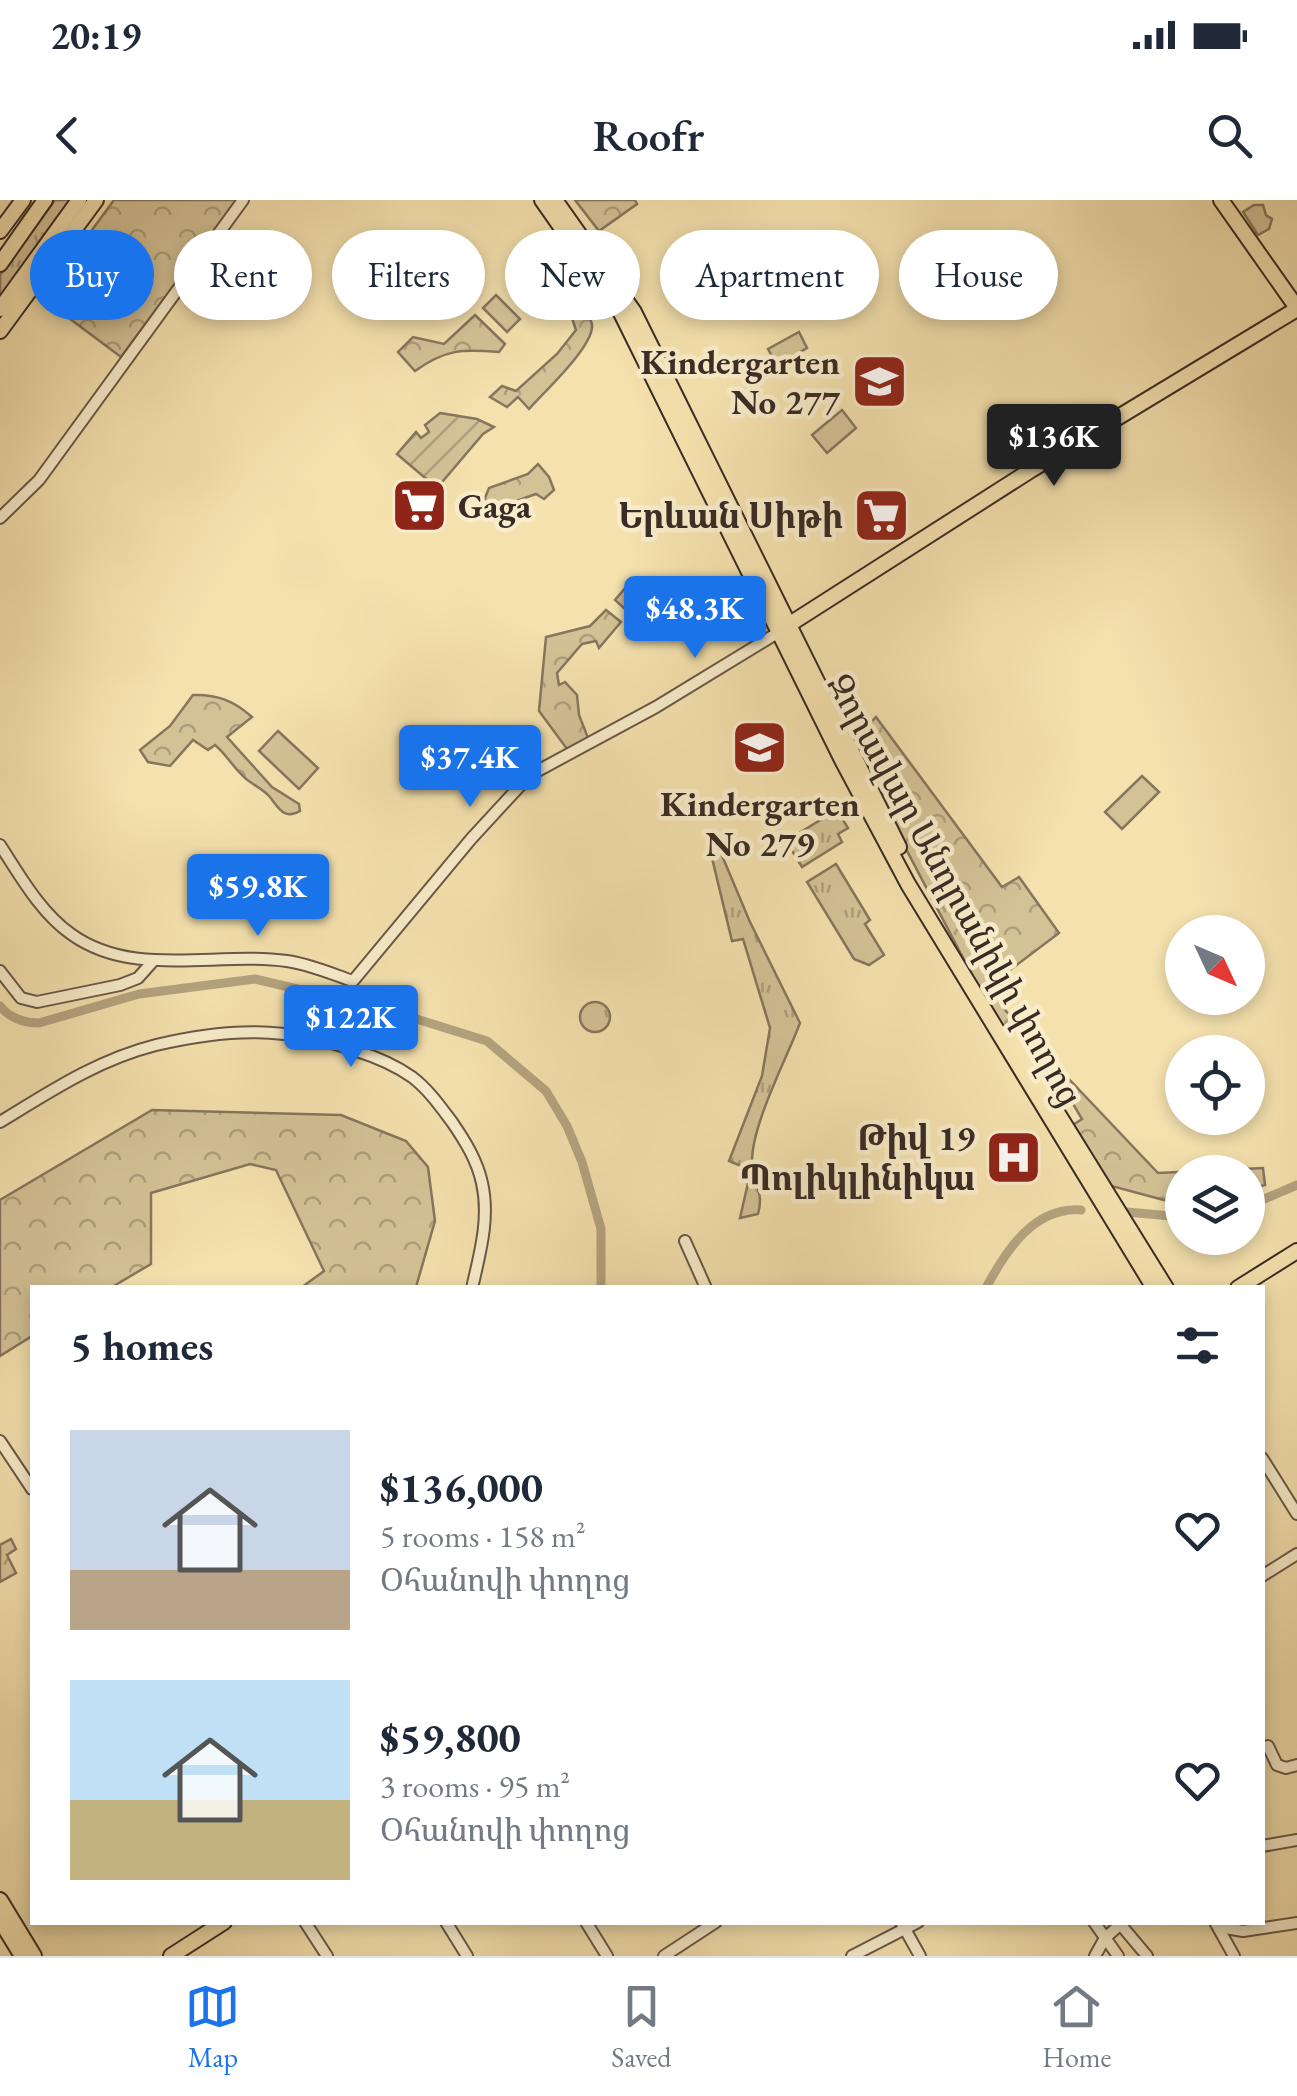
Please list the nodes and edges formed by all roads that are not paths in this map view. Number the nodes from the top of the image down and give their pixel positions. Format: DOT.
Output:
graph roads {
  1 [pos="23,200"];
  2 [pos="45,200"];
  3 [pos="79,200"];
  4 [pos="96,200"];
  5 [pos="243,200"];
  6 [pos="542,200"];
  7 [pos="555,200"];
  8 [pos="1221,200"];
  9 [pos="0,231"];
  10 [pos="0,264"];
  11 [pos="0,309"];
  12 [pos="1297,310"];
  13 [pos="0,331"];
  14 [pos="0,518"];
  15 [pos="784,631"];
  16 [pos="0,845"];
  17 [pos="154,960"];
  18 [pos="0,971"];
  19 [pos="982,1001"];
  20 [pos="0,1122"];
  21 [pos="685,1240"];
  22 [pos="1297,1251"];
  23 [pos="473,1285"];
  24 [pos="705,1285"];
  25 [pos="1152,1285"];
  26 [pos="1164,1285"];
  27 [pos="1243,1285"];
  28 [pos="0,1441"];
  29 [pos="1265,1463"];
  30 [pos="30,1486"];
  31 [pos="1297,1514"];
  32 [pos="1297,1554"];
  33 [pos="1265,1574"];
  34 [pos="1268,1746"];
  35 [pos="1297,1766"];
  36 [pos="1297,1840"];
  37 [pos="1265,1845"];
  38 [pos="0,1900"];
  39 [pos="0,1920"];
  40 [pos="1297,1923"];
  41 [pos="220,1925"];
  42 [pos="307,1925"];
  43 [pos="448,1925"];
  44 [pos="588,1925"];
  45 [pos="692,1925"];
  46 [pos="712,1925"];
  47 [pos="1096,1925"];
  48 [pos="1121,1925"];
  49 [pos="1123,1925"];
  50 [pos="1217,1925"];
  51 [pos="903,1926"];
  52 [pos="698,1934"];
  53 [pos="1104,1938"];
  54 [pos="178,1954"];
  55 [pos="668,1955"];
  56 [pos="22,1956"];
  57 [pos="34,1956"];
  58 [pos="327,1956"];
  59 [pos="467,1956"];
  60 [pos="607,1956"];
  61 [pos="852,1956"];
  62 [pos="920,1956"];
  63 [pos="1095,1956"];
  64 [pos="1118,1956"];
  65 [pos="1147,1956"];
  66 [pos="1234,1956"];
  1 -- 9 [label="main road"];
  2 -- 10 [label="main road"];
  3 -- 11 [label="main road"];
  4 -- 13 [label="main road"];
  5 -- 14 [label="street"];
  6 -- 15 [label="main road, Զորավար Անդրանիկի փողոց"];
  7 -- 15 [label="main road, Զորավար Անդրանիկի փողոց"];
  8 -- 12 [label="main road"];
  12 -- 15 [label="main road"];
  15 -- 17 [label="street"];
  15 -- 19 [label="main road, Զորավար Անդրանիկի փողոց"];
  16 -- 17 [label="street"];
  17 -- 18 [label="street"];
  19 -- 25 [label="main road, Զորավար Անդրանիկի փողոց"];
  19 -- 26 [label="main road, Զորավար Անդրանիկի փողոց"];
  20 -- 23 [label="street"];
  21 -- 24 [label="street"];
  22 -- 27 [label="main road"];
  28 -- 30 [label="street"];
  29 -- 31 [label="street"];
  32 -- 33 [label="street"];
  34 -- 35 [label="street"];
  36 -- 37 [label="street"];
  38 -- 57 [label="main road"];
  39 -- 56 [label="main road"];
  40 -- 50 [label="street"];
  41 -- 54 [label="main road"];
  42 -- 58 [label="street"];
  43 -- 59 [label="street"];
  44 -- 60 [label="street"];
  45 -- 52 [label="street"];
  46 -- 52 [label="street"];
  47 -- 53 [label="street"];
  48 -- 53 [label="street"];
  49 -- 65 [label="street"];
  50 -- 66 [label="street"];
  51 -- 61 [label="street"];
  51 -- 62 [label="street"];
  52 -- 55 [label="street"];
  53 -- 63 [label="street"];
  53 -- 64 [label="street"];
}
